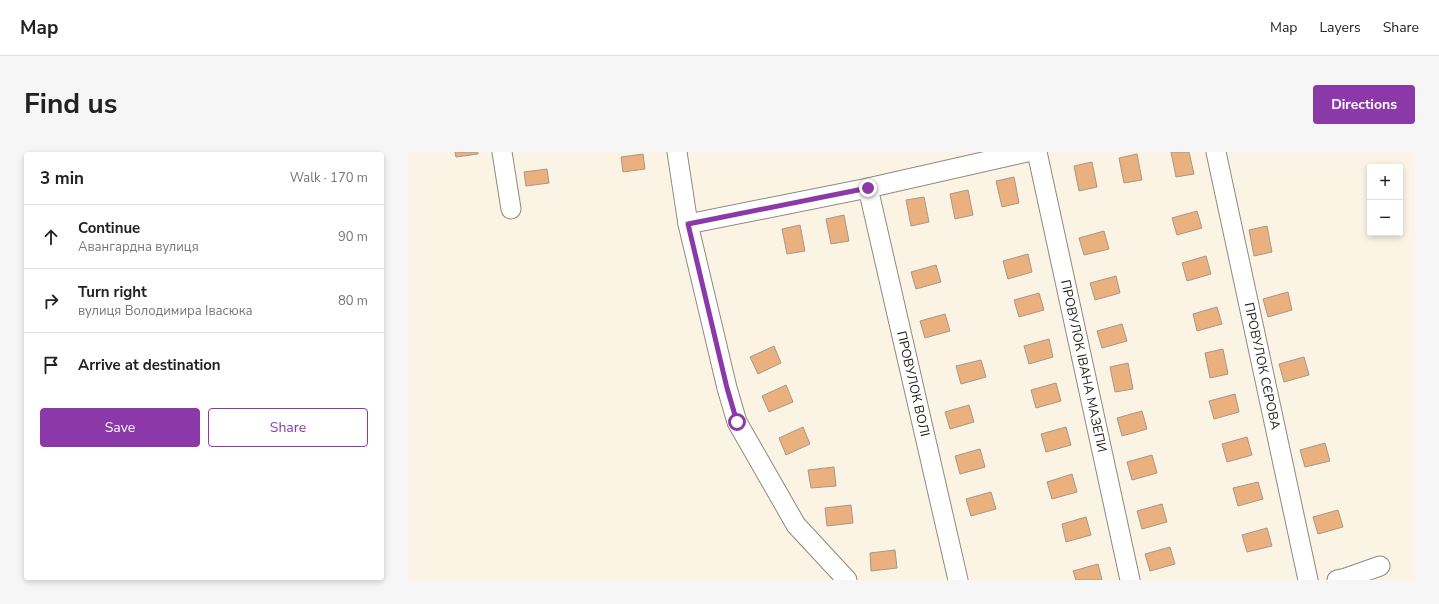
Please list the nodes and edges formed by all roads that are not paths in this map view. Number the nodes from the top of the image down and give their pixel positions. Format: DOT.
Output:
graph roads {
  1 [pos="502,152"];
  2 [pos="677,152"];
  3 [pos="1027,152"];
  4 [pos="1037,152"];
  5 [pos="1216,152"];
  6 [pos="868,188"];
  7 [pos="511,209"];
  8 [pos="688,224"];
  9 [pos="1380,566"];
  10 [pos="847,580"];
  11 [pos="958,580"];
  12 [pos="1130,580"];
  13 [pos="1308,580"];
  14 [pos="1337,580"];
  1 -- 7 [label="street"];
  2 -- 8 [label="street"];
  3 -- 6 [label="street"];
  4 -- 12 [label="street, ПРОВУЛОК ІВАНА МАЗЕПИ"];
  5 -- 13 [label="street, ПРОВУЛОК СЄРОВА"];
  6 -- 8 [label="street"];
  6 -- 11 [label="street, ПРОВУЛОК ВОЛІ"];
  8 -- 10 [label="street"];
  9 -- 14 [label="street"];
}
